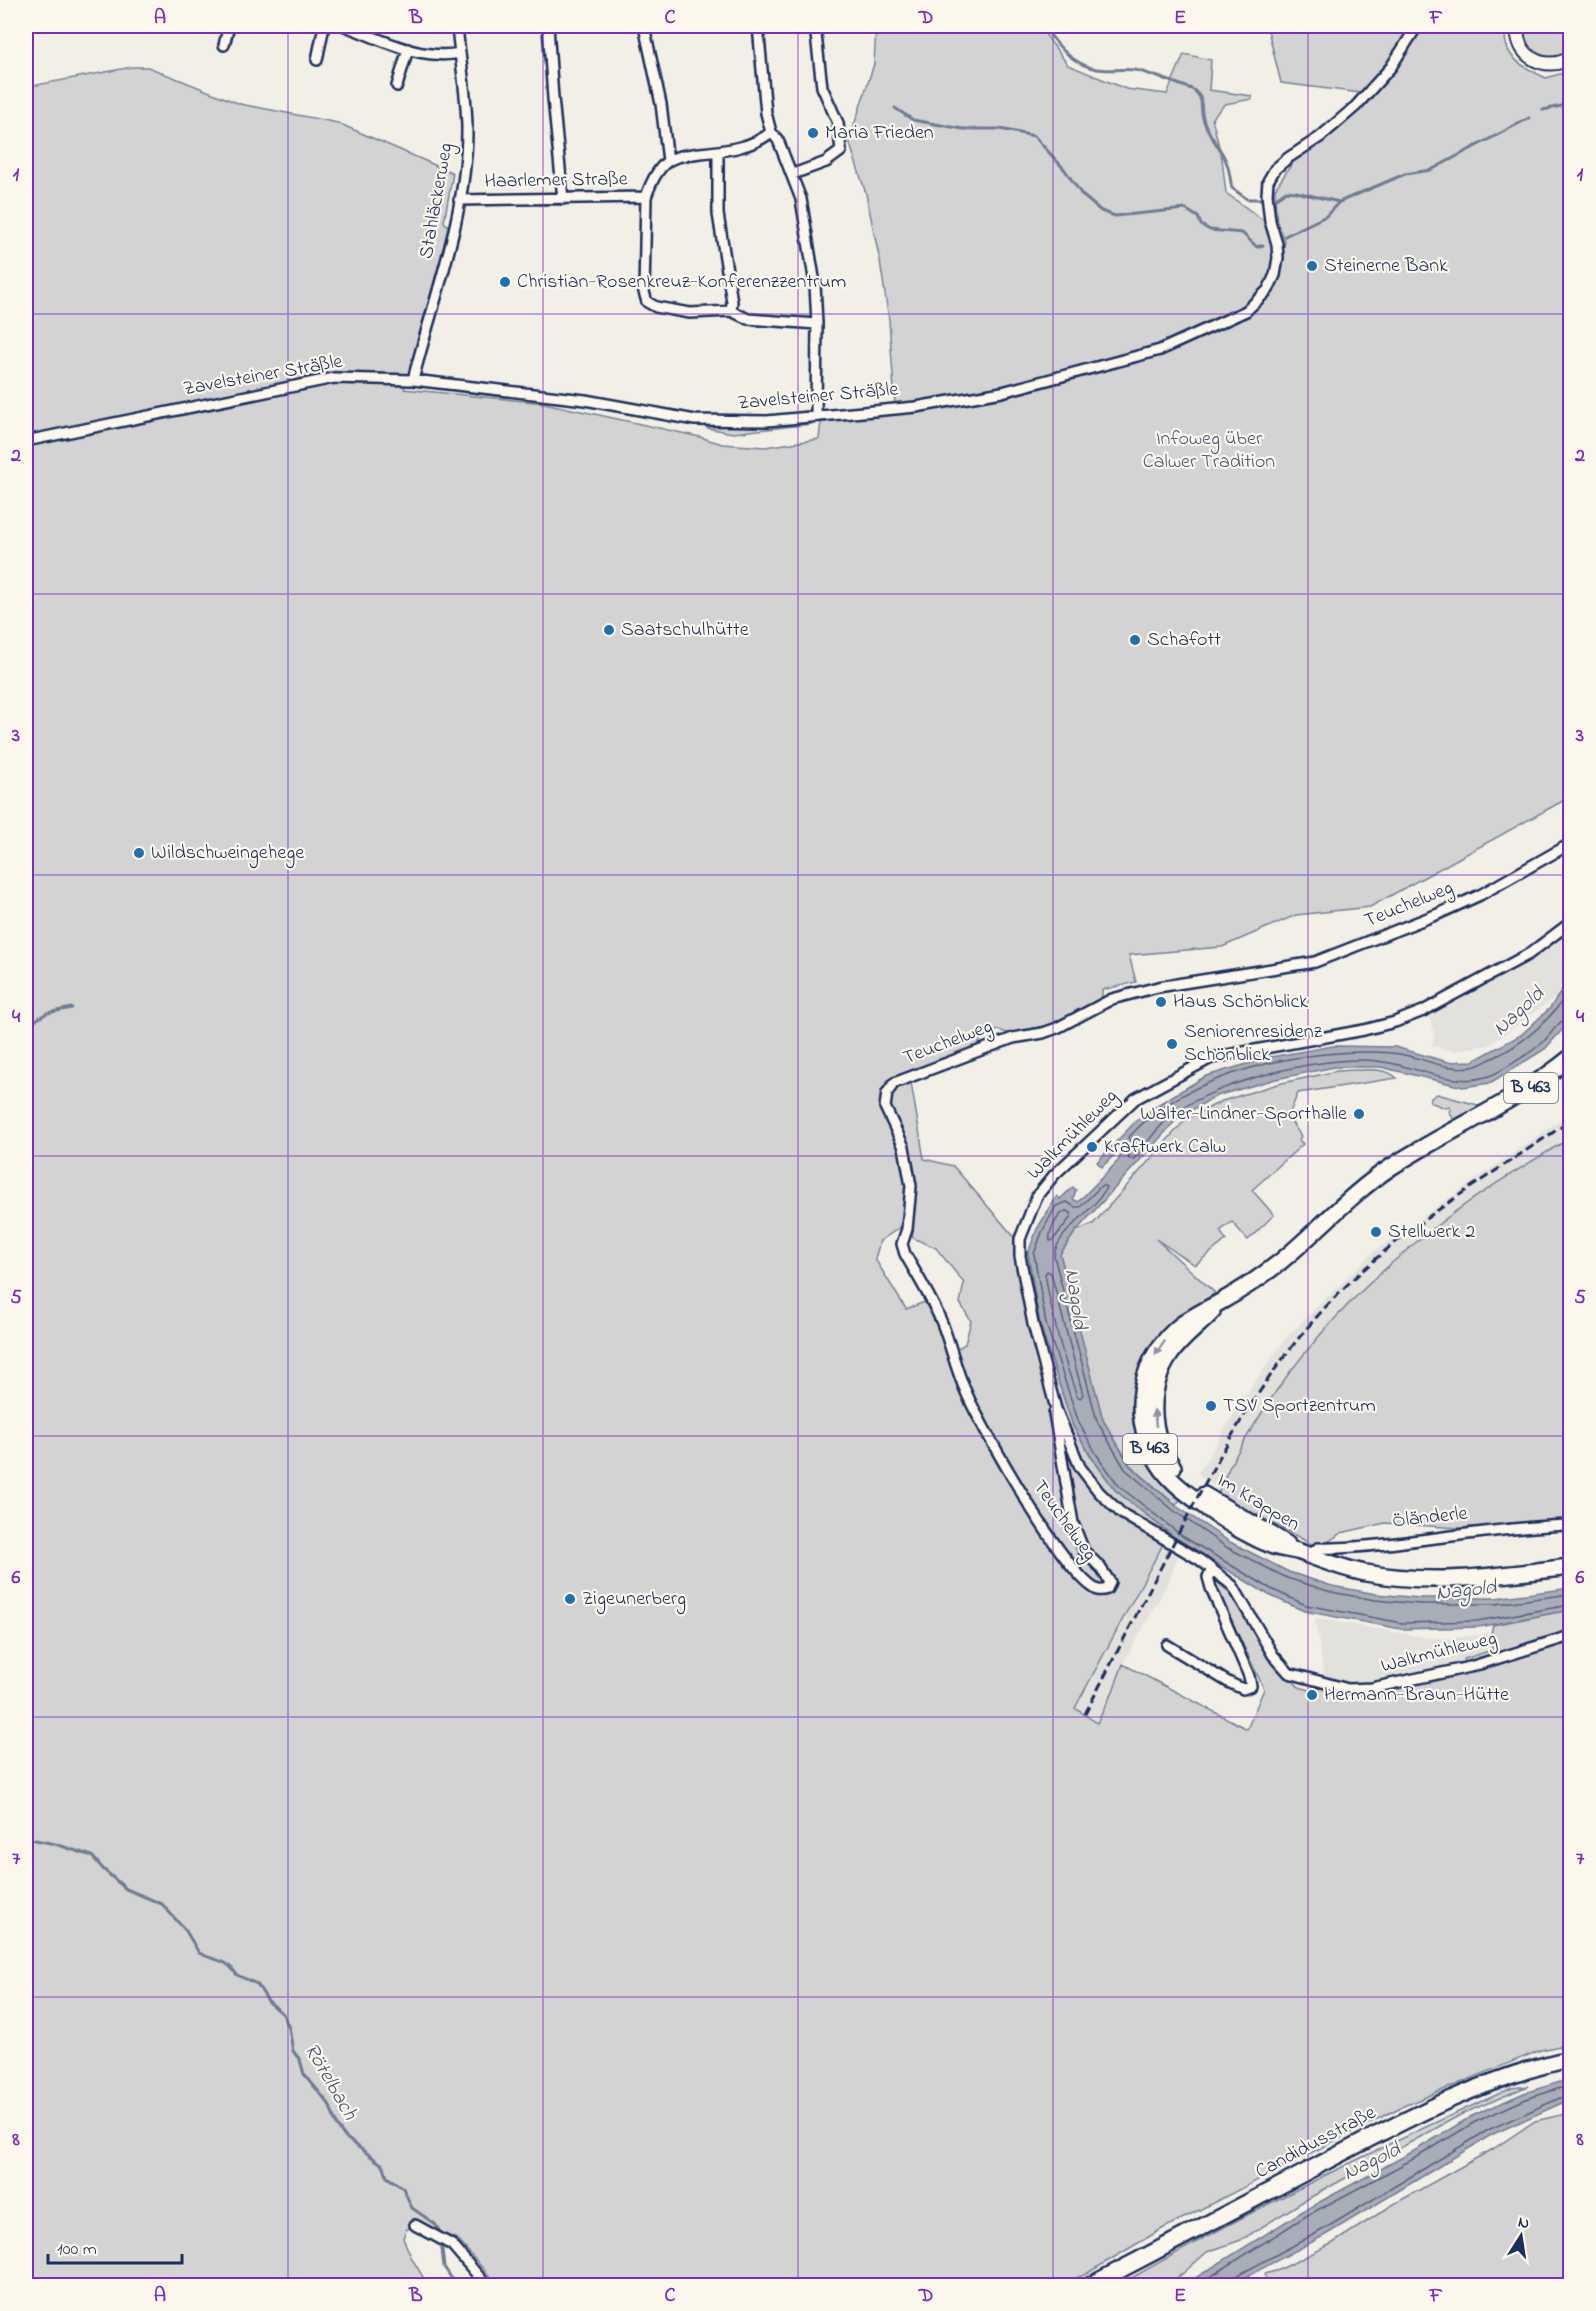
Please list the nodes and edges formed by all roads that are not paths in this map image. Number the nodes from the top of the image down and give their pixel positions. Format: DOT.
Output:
graph roads {
  1 [pos="230,26"];
  2 [pos="324,26"];
  3 [pos="345,26"];
  4 [pos="457,26"];
  5 [pos="548,26"];
  6 [pos="644,26"];
  7 [pos="758,26"];
  8 [pos="815,26"];
  9 [pos="1417,26"];
  10 [pos="1518,26"];
  11 [pos="368,30"];
  12 [pos="224,45"];
  13 [pos="408,49"];
  14 [pos="460,53"];
  15 [pos="1570,58"];
  16 [pos="317,60"];
  17 [pos="397,86"];
  18 [pos="771,132"];
  19 [pos="718,151"];
  20 [pos="668,161"];
  21 [pos="792,174"];
  22 [pos="646,197"];
  23 [pos="562,199"];
  24 [pos="459,200"];
  25 [pos="731,311"];
  26 [pos="817,324"];
  27 [pos="413,380"];
  28 [pos="816,417"];
  29 [pos="26,441"];
  30 [pos="1570,844"];
  31 [pos="1570,923"];
  32 [pos="1570,1058"];
  33 [pos="1056,1409"];
  34 [pos="1570,1525"];
  35 [pos="1303,1554"];
  36 [pos="1570,1567"];
  37 [pos="1212,1570"];
  38 [pos="1570,1636"];
  39 [pos="1167,1645"];
  40 [pos="1570,2059"];
  41 [pos="415,2225"];
  42 [pos="487,2286"];
  43 [pos="1089,2286"];
  1 -- 12 [label="street"];
  2 -- 16 [label="street"];
  3 -- 11 [label="street"];
  4 -- 14 [label="street, Stahläckerweg"];
  5 -- 23 [label="street"];
  6 -- 20 [label="street"];
  7 -- 18 [label="street"];
  8 -- 21 [label="street"];
  9 -- 28 [label="street, Zavelsteiner Sträßle"];
  10 -- 15 [label="street"];
  11 -- 13 [label="street"];
  13 -- 14 [label="street"];
  13 -- 17 [label="street"];
  14 -- 24 [label="street, Stahläckerweg"];
  18 -- 19 [label="street"];
  18 -- 21 [label="street"];
  19 -- 20 [label="street"];
  19 -- 25 [label="street"];
  20 -- 22 [label="street, Haarlemer Straße"];
  21 -- 26 [label="street"];
  22 -- 23 [label="street, Haarlemer Straße"];
  22 -- 25 [label="street"];
  23 -- 24 [label="street, Haarlemer Straße"];
  24 -- 27 [label="street, Stahläckerweg"];
  25 -- 26 [label="street"];
  26 -- 28 [label="street"];
  27 -- 28 [label="street, Zavelsteiner Sträßle"];
  27 -- 29 [label="street, Zavelsteiner Sträßle"];
  30 -- 33 [label="street, Teuchelweg"];
  31 -- 33 [label="street, Walkmühleweg"];
  32 -- 35 [label="main road, Im Krappen / B 463"];
  33 -- 37 [label="street, Walkmühleweg"];
  34 -- 35 [label="street, Öländerle"];
  35 -- 36 [label="main road, Im Krappen / B 463"];
  37 -- 38 [label="street, Walkmühleweg"];
  37 -- 39 [label="street"];
  40 -- 43 [label="main road, Candidusstraße"];
  41 -- 42 [label="street"];
}
